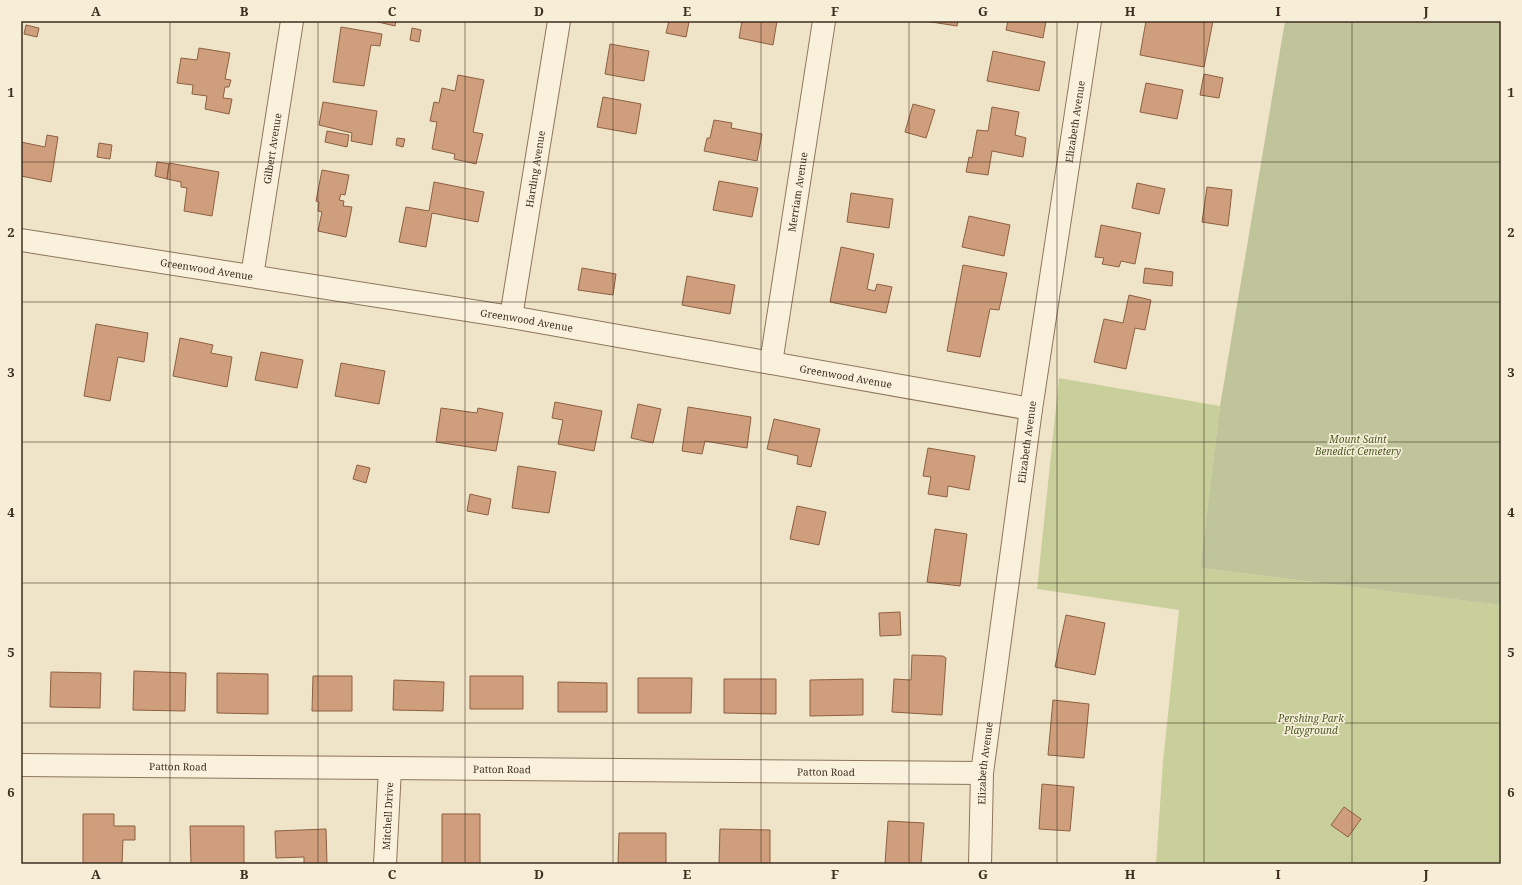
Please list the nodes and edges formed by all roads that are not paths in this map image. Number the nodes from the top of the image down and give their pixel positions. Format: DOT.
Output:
graph roads {
  1 [pos="292,21"];
  2 [pos="559,21"];
  3 [pos="824,21"];
  4 [pos="1090,21"];
  5 [pos="21,240"];
  6 [pos="252,276"];
  7 [pos="511,317"];
  8 [pos="771,363"];
  9 [pos="1031,409"];
  10 [pos="21,764"];
  11 [pos="390,769"];
  12 [pos="982,773"];
  13 [pos="385,864"];
  14 [pos="980,864"];
  1 -- 6 [label="street, Gilbert Avenue"];
  2 -- 7 [label="street, Harding Avenue"];
  3 -- 8 [label="street, Merriam Avenue"];
  4 -- 9 [label="street, Elizabeth Avenue"];
  5 -- 6 [label="street, Greenwood Avenue"];
  6 -- 7 [label="street, Greenwood Avenue"];
  7 -- 8 [label="street, Greenwood Avenue"];
  8 -- 9 [label="street, Greenwood Avenue"];
  9 -- 12 [label="street, Elizabeth Avenue"];
  10 -- 11 [label="street, Patton Road"];
  11 -- 12 [label="street, Patton Road"];
  11 -- 13 [label="street, Mitchell Drive"];
  12 -- 14 [label="street, Elizabeth Avenue"];
}
